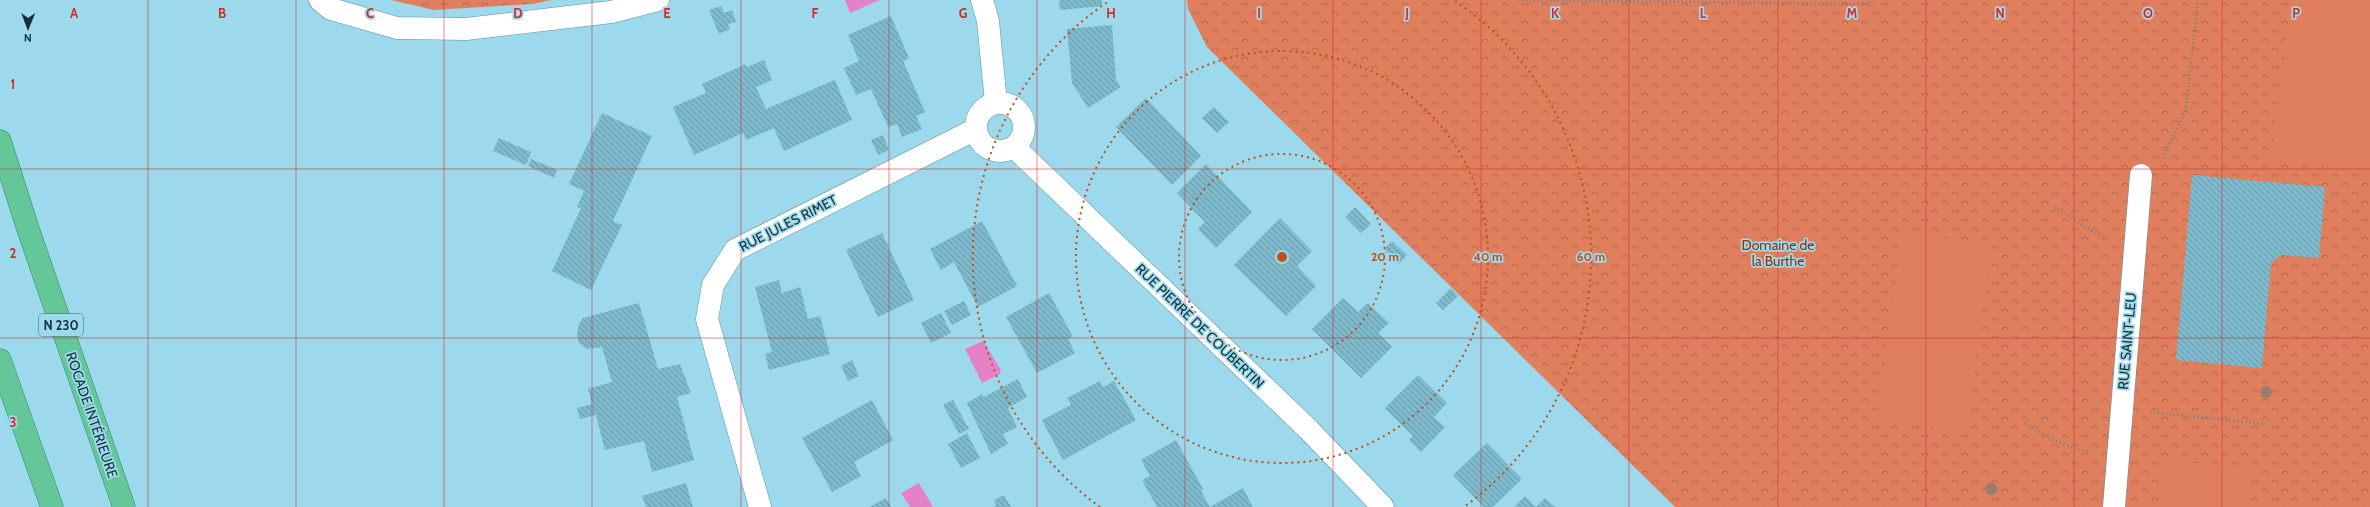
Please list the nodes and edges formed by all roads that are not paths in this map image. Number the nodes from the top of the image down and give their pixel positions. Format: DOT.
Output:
graph roads {
  1 [pos="320,0"];
  2 [pos="658,0"];
  3 [pos="982,0"];
  4 [pos="996,103"];
  5 [pos="976,129"];
  6 [pos="0,141"];
  7 [pos="1014,147"];
  8 [pos="2141,175"];
  9 [pos="0,360"];
  10 [pos="52,507"];
  11 [pos="124,507"];
  12 [pos="760,507"];
  13 [pos="1383,507"];
  14 [pos="2114,507"];
  1 -- 2 [label="street"];
  3 -- 4 [label="street"];
  4 -- 5 [label="street"];
  4 -- 7 [label="street"];
  5 -- 7 [label="street"];
  5 -- 12 [label="street, RUE JULES RIMET"];
  6 -- 11 [label="highway, ROCADE INTÉRIEURE / N 230"];
  7 -- 13 [label="street, RUE PIERRE DE COUBERTIN"];
  8 -- 14 [label="street, RUE SAINT-LEU"];
  9 -- 10 [label="highway"];
}
